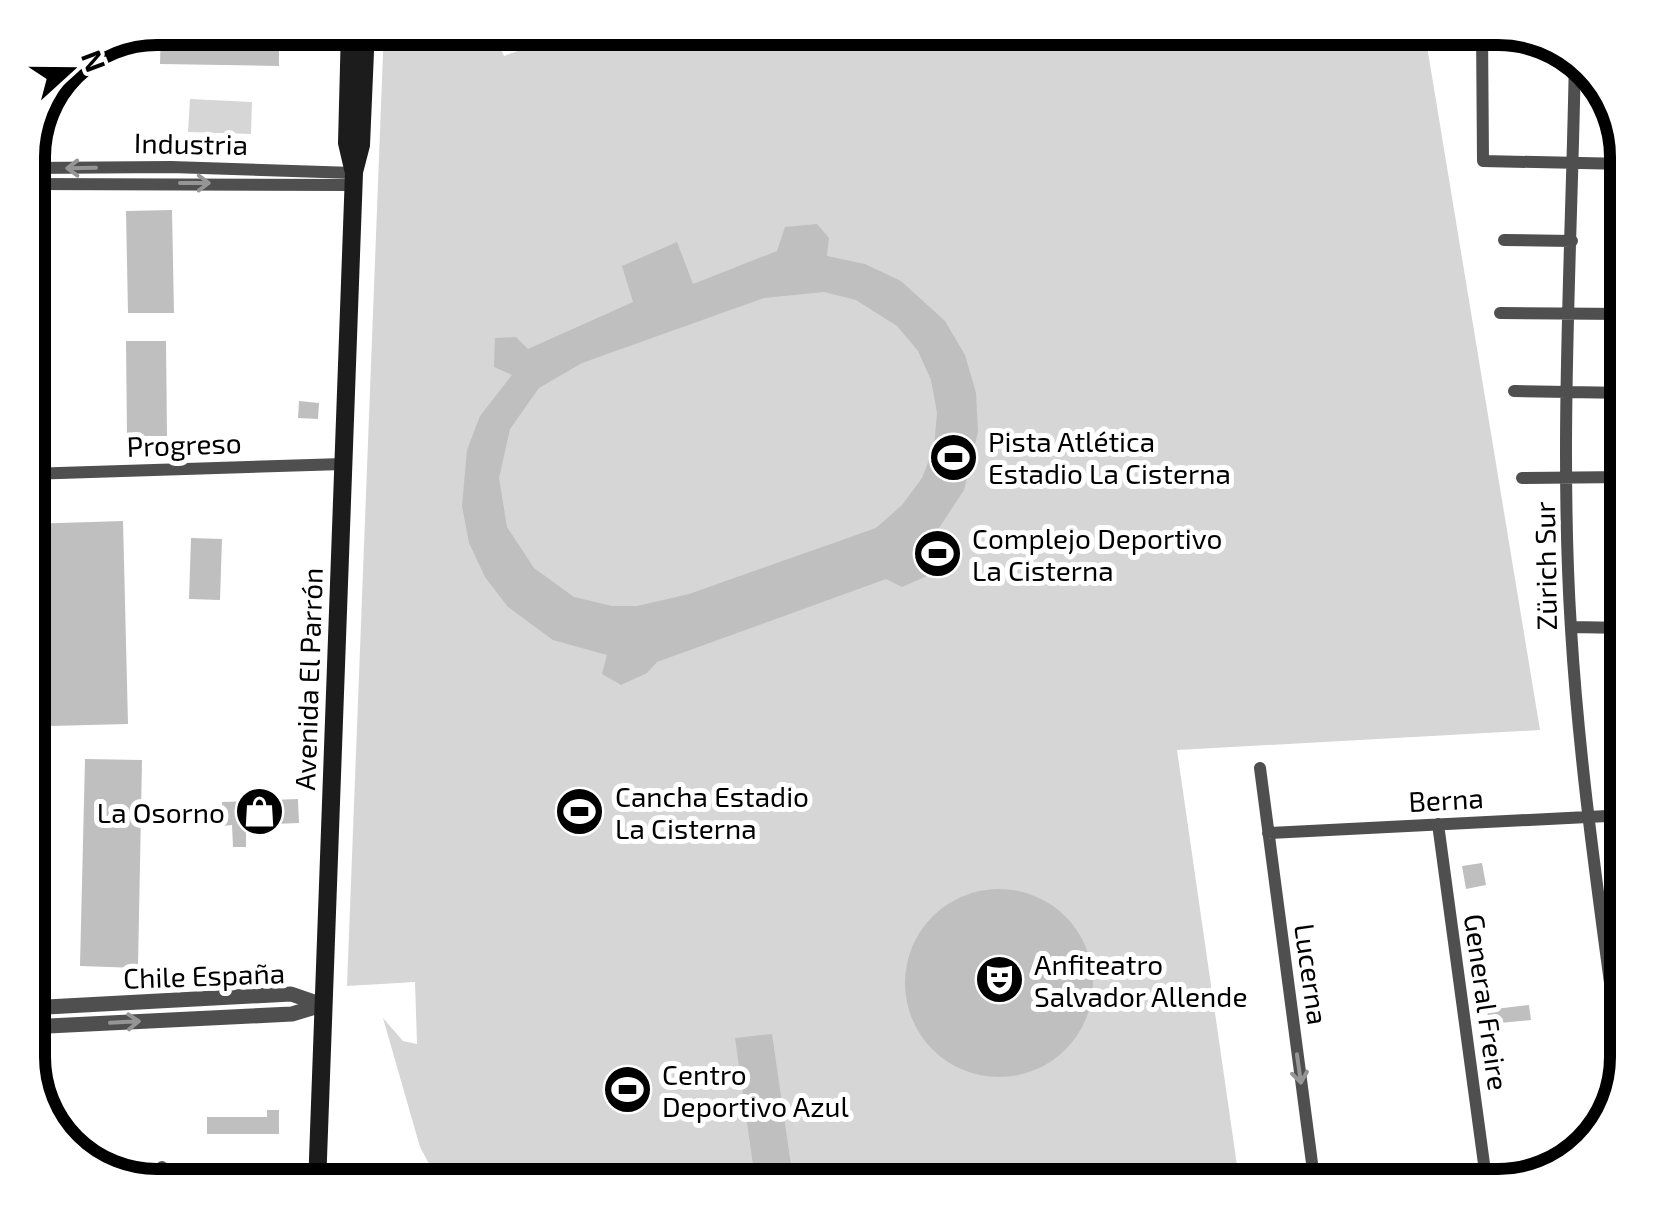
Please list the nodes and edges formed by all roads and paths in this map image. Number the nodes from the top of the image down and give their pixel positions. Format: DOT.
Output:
graph roads {
  1 [pos="350,45"];
  2 [pos="365,45"];
  3 [pos="1482,45"];
  4 [pos="1575,76"];
  5 [pos="1574,163"];
  6 [pos="1610,164"];
  7 [pos="45,169"];
  8 [pos="353,179"];
  9 [pos="45,184"];
  10 [pos="1504,240"];
  11 [pos="1572,241"];
  12 [pos="1500,314"];
  13 [pos="1571,314"];
  14 [pos="1610,314"];
  15 [pos="1514,391"];
  16 [pos="1570,392"];
  17 [pos="1610,393"];
  18 [pos="343,464"];
  19 [pos="45,473"];
  20 [pos="1610,477"];
  21 [pos="1522,478"];
  22 [pos="1568,478"];
  23 [pos="1570,627"];
  24 [pos="1610,628"];
  25 [pos="1260,768"];
  26 [pos="1610,816"];
  27 [pos="1588,817"];
  28 [pos="1438,824"];
  29 [pos="1268,833"];
  30 [pos="1610,983"];
  31 [pos="323,1005"];
  32 [pos="45,1007"];
  33 [pos="45,1026"];
  34 [pos="317,1169"];
  35 [pos="1313,1169"];
  36 [pos="1484,1169"];
  1 -- 8 [label="main road, Avenida El Parrón"];
  2 -- 8 [label="main road, Avenida El Parrón"];
  3 -- 5 [label="street"];
  4 -- 5 [label="street, Zürich Sur"];
  5 -- 6 [label="street"];
  5 -- 11 [label="street, Zürich Sur"];
  8 -- 7 [label="street, Industria, one-way"];
  9 -- 8 [label="street, Industria, one-way"];
  8 -- 18 [label="main road, Avenida El Parrón"];
  10 -- 11 [label="street"];
  11 -- 13 [label="street, Zürich Sur"];
  12 -- 13 [label="street"];
  13 -- 14 [label="street"];
  13 -- 16 [label="street, Zürich Sur"];
  15 -- 16 [label="street"];
  16 -- 17 [label="street"];
  16 -- 22 [label="street, Zürich Sur"];
  18 -- 19 [label="street, Progreso"];
  18 -- 31 [label="main road, Avenida El Parrón"];
  20 -- 22 [label="street"];
  21 -- 22 [label="street"];
  22 -- 23 [label="street, Zürich Sur"];
  23 -- 24 [label="street"];
  23 -- 27 [label="street, Zürich Sur"];
  25 -- 29 [label="street, Lucerna"];
  26 -- 27 [label="street, Berna"];
  27 -- 28 [label="street, Berna"];
  27 -- 30 [label="street, Zürich Sur"];
  28 -- 29 [label="street, Berna"];
  28 -- 36 [label="street, General Freire"];
  29 -- 35 [label="street, Lucerna, one-way"];
  31 -- 32 [label="street, Chile España"];
  33 -- 31 [label="street, Chile España, one-way"];
  31 -- 34 [label="main road, Avenida El Parrón"];
}
